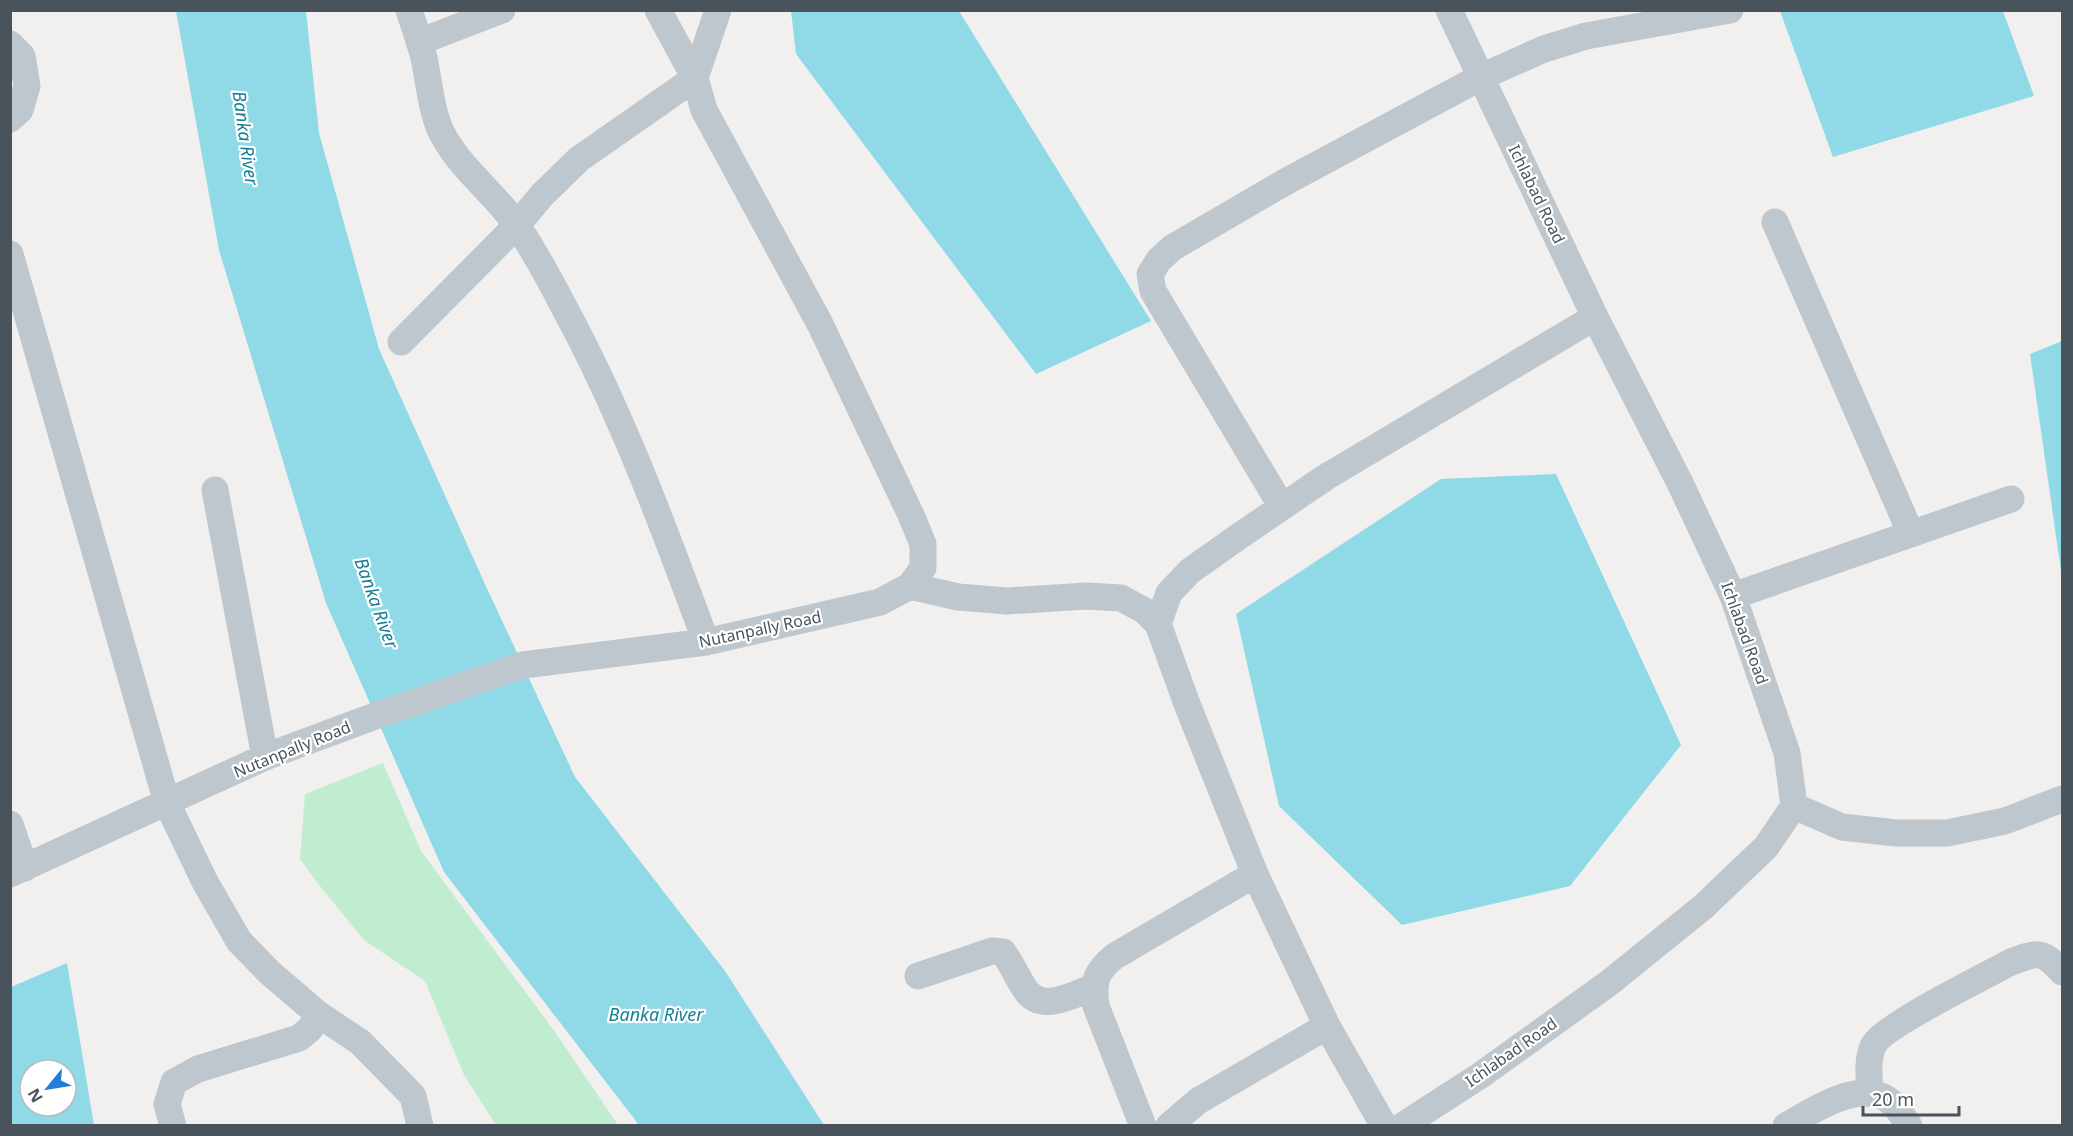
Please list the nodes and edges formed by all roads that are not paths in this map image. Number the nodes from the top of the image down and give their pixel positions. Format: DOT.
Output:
graph roads {
  1 [pos="409,10"];
  2 [pos="501,10"];
  3 [pos="658,10"];
  4 [pos="718,10"];
  5 [pos="1449,10"];
  6 [pos="1730,10"];
  7 [pos="419,42"];
  8 [pos="10,44"];
  9 [pos="1481,77"];
  10 [pos="695,78"];
  11 [pos="10,119"];
  12 [pos="1775,222"];
  13 [pos="517,225"];
  14 [pos="10,254"];
  15 [pos="1595,317"];
  16 [pos="401,342"];
  17 [pos="214,490"];
  18 [pos="2011,499"];
  19 [pos="1282,507"];
  20 [pos="1911,534"];
  21 [pos="910,586"];
  22 [pos="1733,596"];
  23 [pos="1158,624"];
  24 [pos="706,642"];
  25 [pos="265,758"];
  26 [pos="2062,799"];
  27 [pos="167,803"];
  28 [pos="1794,806"];
  29 [pos="10,824"];
  30 [pos="18,871"];
  31 [pos="1255,874"];
  32 [pos="2062,972"];
  33 [pos="918,976"];
  34 [pos="1094,987"];
  35 [pos="318,1014"];
  36 [pos="1328,1026"];
  37 [pos="1870,1092"];
  38 [pos="173,1125"];
  39 [pos="420,1125"];
  40 [pos="1143,1125"];
  41 [pos="1168,1125"];
  42 [pos="1384,1125"];
  43 [pos="1402,1125"];
  44 [pos="1786,1125"];
  45 [pos="1909,1125"];
  1 -- 7 [label="street"];
  2 -- 7 [label="street"];
  3 -- 10 [label="street"];
  4 -- 10 [label="street"];
  5 -- 9 [label="street, Ichlabad Road"];
  6 -- 9 [label="street"];
  7 -- 13 [label="street"];
  8 -- 11 [label="street"];
  9 -- 15 [label="street, Ichlabad Road"];
  9 -- 19 [label="street"];
  10 -- 13 [label="street"];
  10 -- 21 [label="street"];
  12 -- 20 [label="street"];
  13 -- 16 [label="street"];
  13 -- 24 [label="street"];
  14 -- 27 [label="street"];
  15 -- 19 [label="street"];
  15 -- 22 [label="street, Ichlabad Road"];
  17 -- 25 [label="street"];
  18 -- 20 [label="street"];
  19 -- 23 [label="street"];
  20 -- 22 [label="street"];
  21 -- 23 [label="street"];
  21 -- 24 [label="street, Nutanpally Road"];
  22 -- 28 [label="street, Ichlabad Road"];
  23 -- 31 [label="street"];
  24 -- 25 [label="street, Nutanpally Road"];
  25 -- 27 [label="street, Nutanpally Road"];
  26 -- 28 [label="street"];
  27 -- 30 [label="street, Nutanpally Road"];
  27 -- 35 [label="street"];
  28 -- 43 [label="street, Ichlabad Road"];
  29 -- 30 [label="street"];
  31 -- 34 [label="street"];
  31 -- 36 [label="street"];
  32 -- 37 [label="street"];
  33 -- 34 [label="street"];
  34 -- 40 [label="street"];
  35 -- 38 [label="street"];
  35 -- 39 [label="street"];
  36 -- 41 [label="street"];
  36 -- 42 [label="street"];
  37 -- 44 [label="street"];
  37 -- 45 [label="street"];
}
